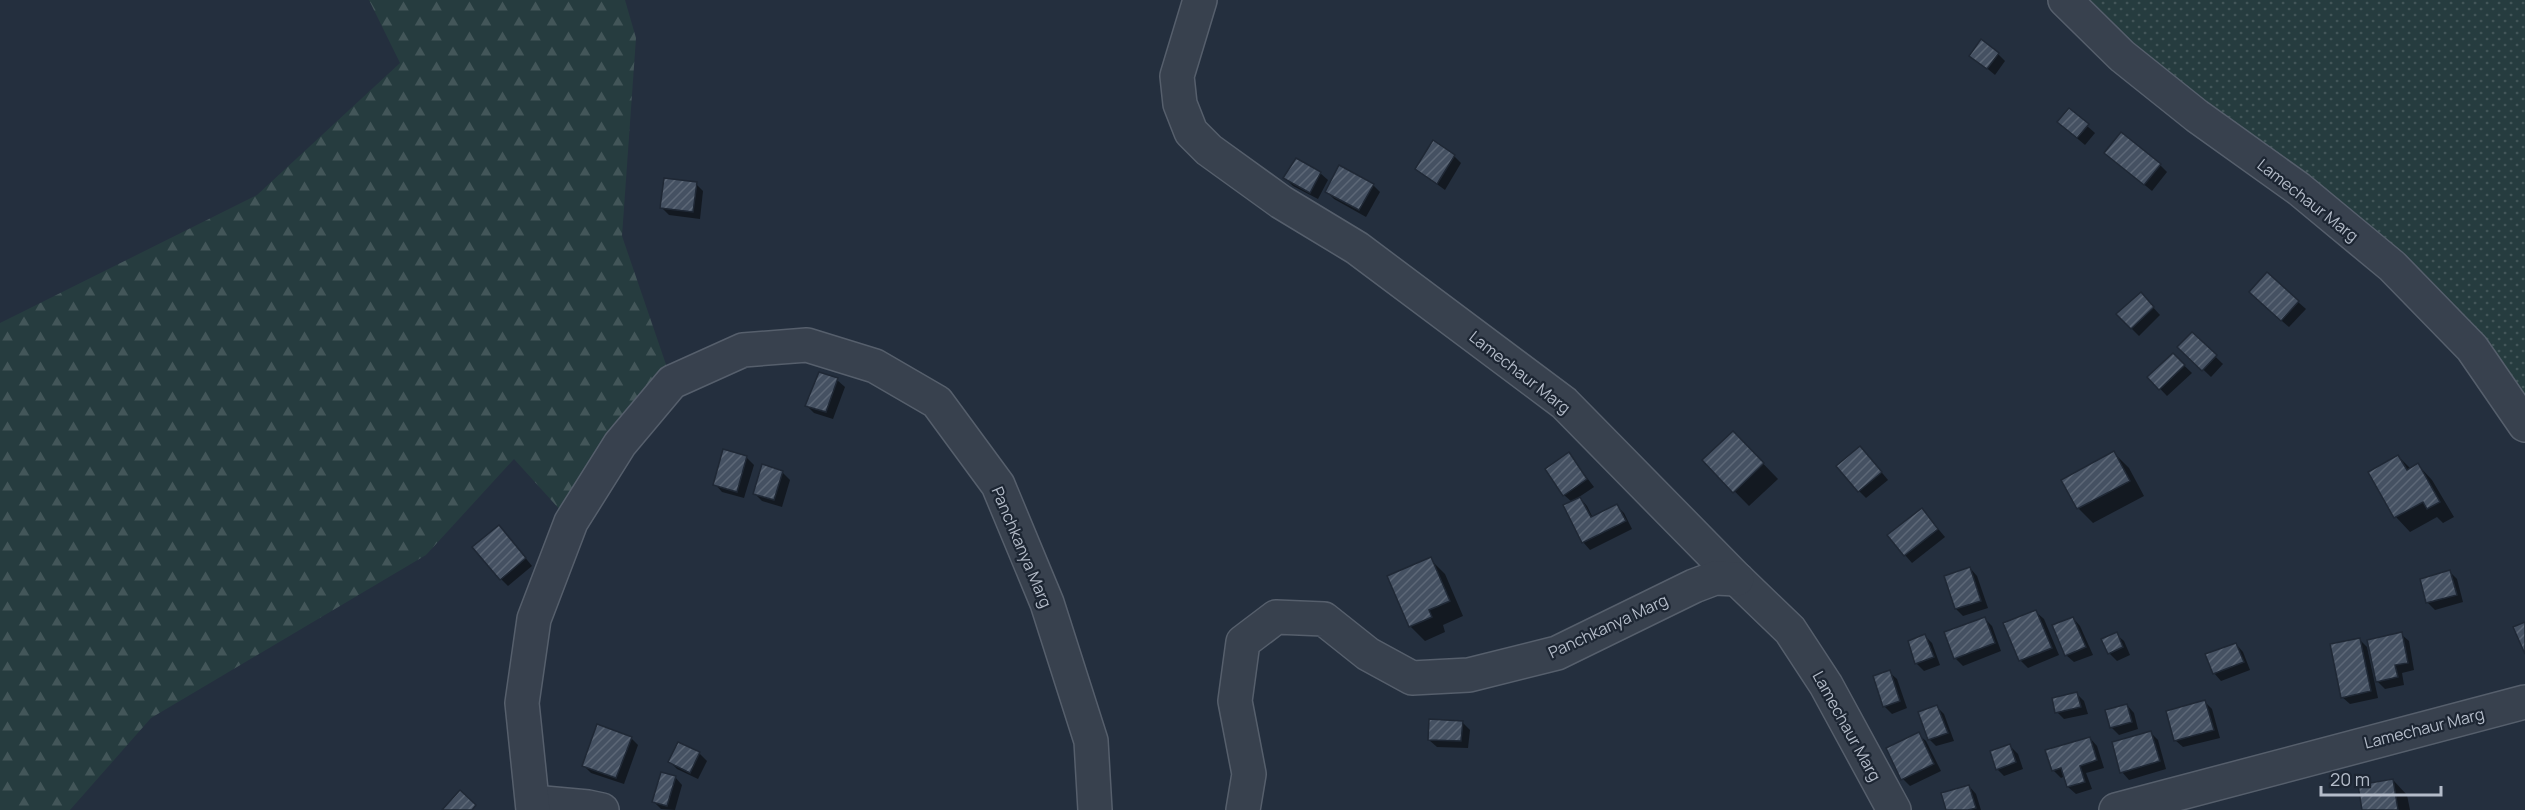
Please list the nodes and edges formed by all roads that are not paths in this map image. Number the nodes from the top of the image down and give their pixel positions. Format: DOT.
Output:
graph roads {
  1 [pos="1200,0"];
  2 [pos="2066,0"];
  3 [pos="2525,425"];
  4 [pos="1737,579"];
  5 [pos="2525,702"];
  6 [pos="533,806"];
  7 [pos="602,810"];
  8 [pos="1095,810"];
  9 [pos="1243,810"];
  10 [pos="1894,810"];
  11 [pos="2115,810"];
  1 -- 4 [label="street, Lamechaur Marg"];
  2 -- 3 [label="street, Lamechaur Marg"];
  4 -- 9 [label="street, Panchkanya Marg"];
  4 -- 10 [label="street, Lamechaur Marg"];
  5 -- 11 [label="street, Lamechaur Marg"];
  6 -- 7 [label="street"];
  6 -- 8 [label="street, Panchkanya Marg"];
}
